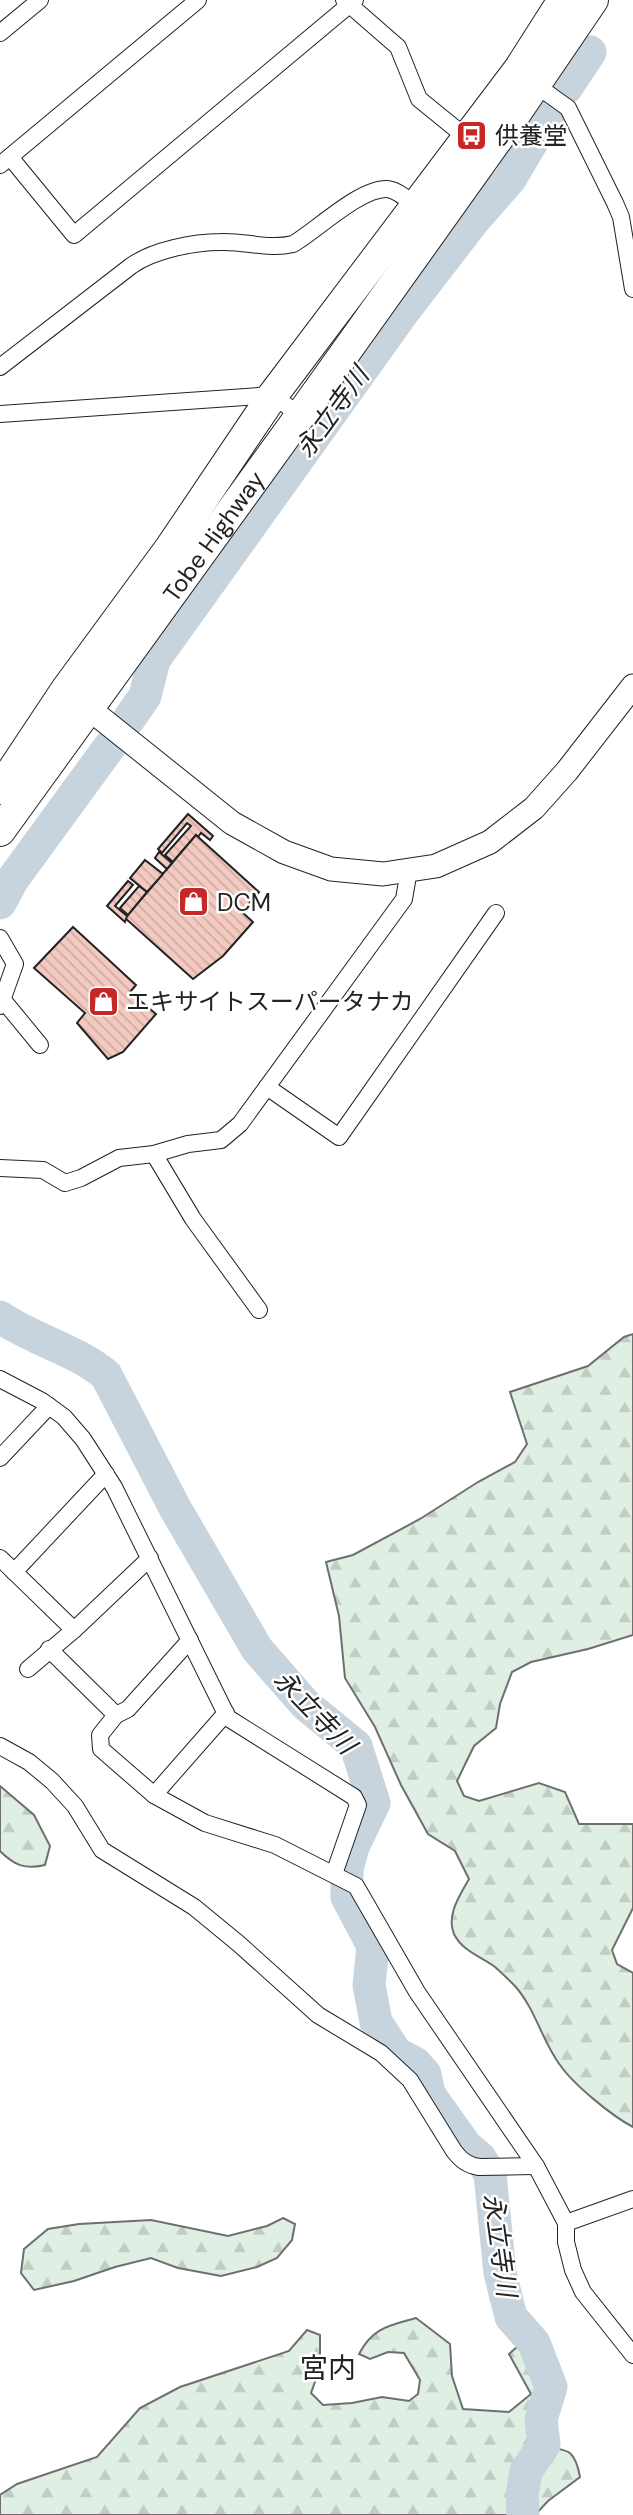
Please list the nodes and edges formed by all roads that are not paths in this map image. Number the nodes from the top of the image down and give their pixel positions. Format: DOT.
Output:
graph roads {
  1 [pos="40,0"];
  2 [pos="198,0"];
  3 [pos="563,0"];
  4 [pos="593,0"];
  5 [pos="349,2"];
  6 [pos="0,33"];
  7 [pos="536,85"];
  8 [pos="467,138"];
  9 [pos="5,160"];
  10 [pos="426,215"];
  11 [pos="633,289"];
  12 [pos="0,367"];
  13 [pos="273,395"];
  14 [pos="0,414"];
  15 [pos="300,416"];
  16 [pos="633,686"];
  17 [pos="77,699"];
  18 [pos="0,789"];
  19 [pos="4,819"];
  20 [pos="409,870"];
  21 [pos="496,913"];
  22 [pos="0,938"];
  23 [pos="1,1003"];
  24 [pos="40,1045"];
  25 [pos="267,1087"];
  26 [pos="154,1154"];
  27 [pos="0,1168"];
  28 [pos="259,1310"];
  29 [pos="0,1379"];
  30 [pos="49,1406"];
  31 [pos="0,1458"];
  32 [pos="106,1474"];
  33 [pos="0,1558"];
  34 [pos="150,1558"];
  35 [pos="15,1572"];
  36 [pos="74,1630"];
  37 [pos="190,1640"];
  38 [pos="49,1649"];
  39 [pos="28,1669"];
  40 [pos="226,1713"];
  41 [pos="116,1715"];
  42 [pos="0,1746"];
  43 [pos="154,1795"];
  44 [pos="337,1875"];
  45 [pos="536,2166"];
  46 [pos="633,2199"];
  47 [pos="566,2223"];
  48 [pos="633,2355"];
  1 -- 6 [label="street"];
  2 -- 9 [label="street"];
  3 -- 8 [label="highway, Tobe Highway"];
  4 -- 7 [label="highway, Tobe Highway"];
  5 -- 8 [label="street"];
  5 -- 9 [label="street"];
  7 -- 10 [label="highway, Tobe Highway"];
  7 -- 11 [label="street"];
  8 -- 10 [label="highway, Tobe Highway"];
  10 -- 12 [label="street"];
  10 -- 13 [label="highway, Tobe Highway"];
  10 -- 15 [label="highway, Tobe Highway"];
  13 -- 14 [label="street"];
  13 -- 15 [label="street"];
  13 -- 17 [label="highway, Tobe Highway"];
  15 -- 17 [label="highway, Tobe Highway"];
  16 -- 20 [label="street"];
  17 -- 18 [label="highway, Tobe Highway"];
  17 -- 19 [label="highway, Tobe Highway"];
  17 -- 20 [label="street"];
  20 -- 25 [label="street"];
  21 -- 25 [label="street"];
  22 -- 23 [label="street"];
  23 -- 24 [label="street"];
  25 -- 26 [label="street"];
  26 -- 27 [label="street"];
  26 -- 28 [label="street"];
  29 -- 30 [label="street"];
  30 -- 31 [label="street"];
  30 -- 32 [label="street"];
  32 -- 34 [label="street"];
  32 -- 35 [label="street"];
  33 -- 35 [label="street"];
  34 -- 36 [label="street"];
  34 -- 37 [label="street"];
  35 -- 36 [label="street"];
  36 -- 38 [label="street"];
  37 -- 40 [label="street"];
  37 -- 41 [label="street"];
  38 -- 39 [label="street"];
  38 -- 41 [label="street"];
  40 -- 43 [label="street"];
  40 -- 44 [label="street"];
  41 -- 43 [label="street"];
  42 -- 45 [label="street"];
  43 -- 44 [label="street"];
  44 -- 45 [label="street"];
  45 -- 47 [label="street"];
  46 -- 47 [label="street"];
  47 -- 48 [label="street"];
}
